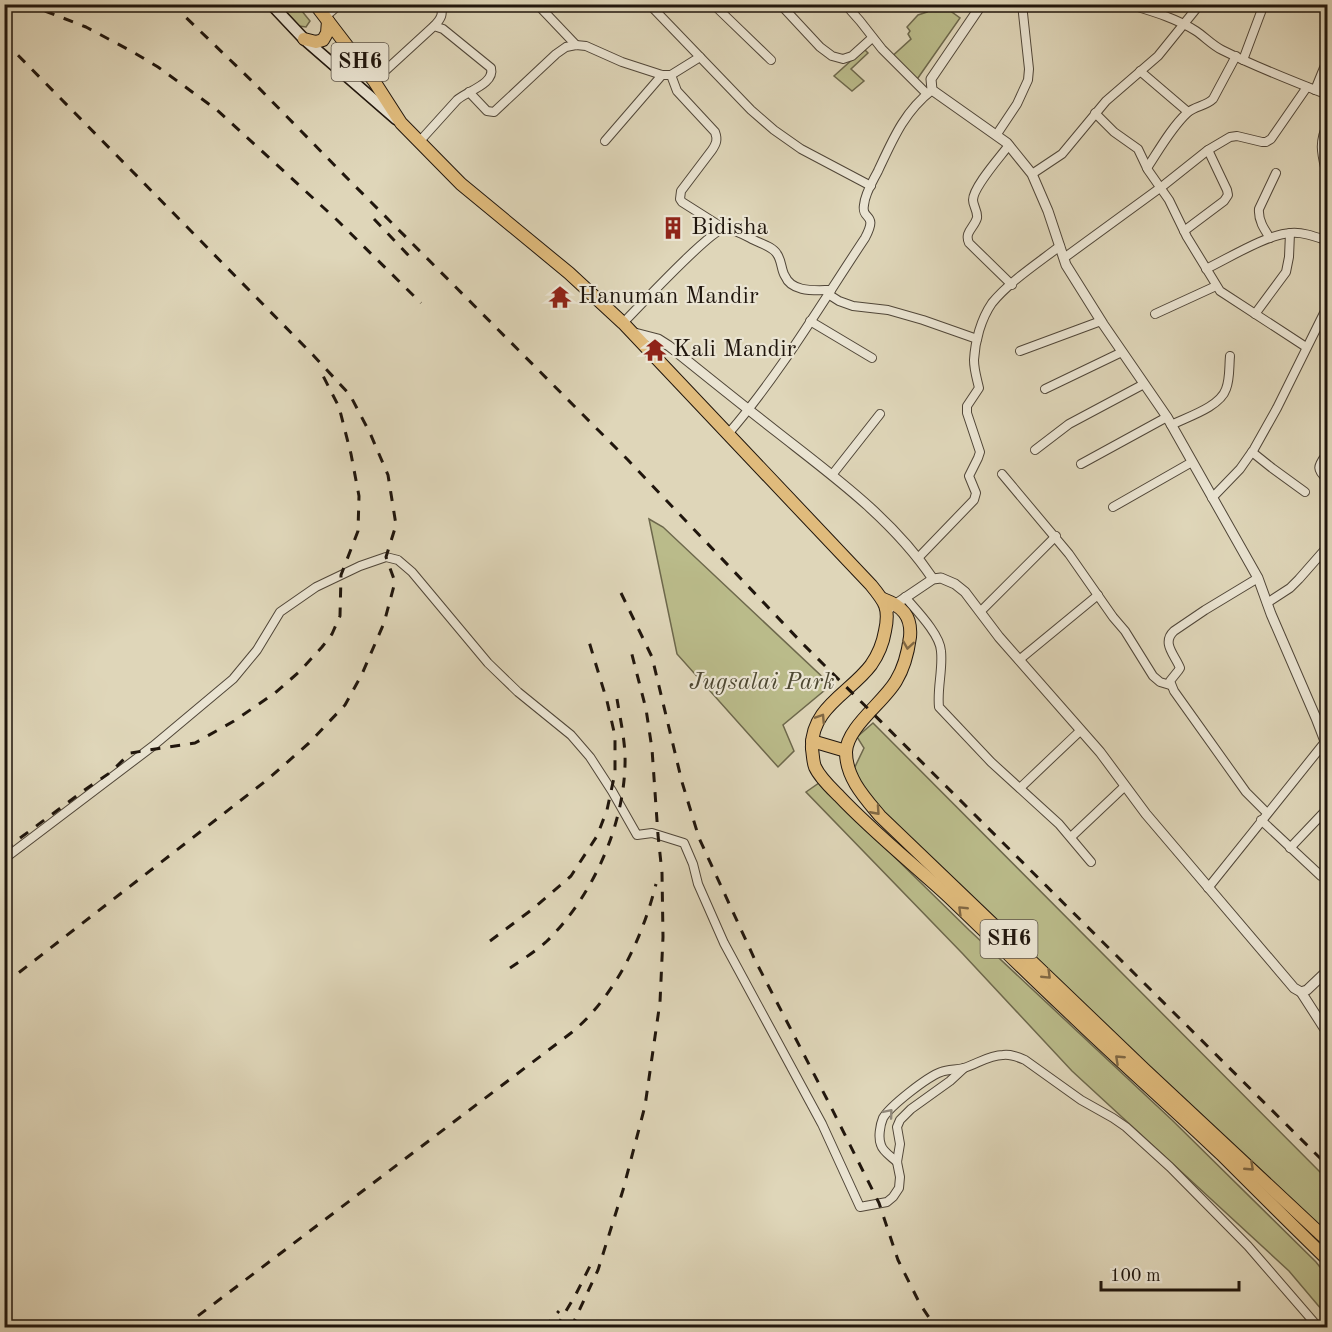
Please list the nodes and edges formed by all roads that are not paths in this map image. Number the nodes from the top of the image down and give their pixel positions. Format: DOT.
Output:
graph roads {
  1 [pos="271,4"];
  2 [pos="315,4"];
  3 [pos="340,4"];
  4 [pos="440,4"];
  5 [pos="537,4"];
  6 [pos="649,4"];
  7 [pos="713,4"];
  8 [pos="780,4"];
  9 [pos="845,4"];
  10 [pos="982,4"];
  11 [pos="1022,4"];
  12 [pos="1128,4"];
  13 [pos="1200,4"];
  14 [pos="1264,4"];
  15 [pos="327,19"];
  16 [pos="1185,25"];
  17 [pos="434,26"];
  18 [pos="872,38"];
  19 [pos="304,39"];
  20 [pos="576,45"];
  21 [pos="700,57"];
  22 [pos="1328,57"];
  23 [pos="1239,58"];
  24 [pos="771,60"];
  25 [pos="1140,71"];
  26 [pos="662,75"];
  27 [pos="671,75"];
  28 [pos="374,81"];
  29 [pos="1311,88"];
  30 [pos="469,92"];
  31 [pos="929,92"];
  32 [pos="1328,95"];
  33 [pos="1188,112"];
  34 [pos="1095,113"];
  35 [pos="400,123"];
  36 [pos="1328,123"];
  37 [pos="997,135"];
  38 [pos="605,141"];
  39 [pos="420,142"];
  40 [pos="1009,145"];
  41 [pos="1208,150"];
  42 [pos="1147,168"];
  43 [pos="1276,173"];
  44 [pos="1032,174"];
  45 [pos="1328,180"];
  46 [pos="871,186"];
  47 [pos="1160,188"];
  48 [pos="723,228"];
  49 [pos="1184,231"];
  50 [pos="1290,233"];
  51 [pos="1270,238"];
  52 [pos="1328,241"];
  53 [pos="1060,246"];
  54 [pos="1064,258"];
  55 [pos="1206,269"];
  56 [pos="1011,285"];
  57 [pos="1216,286"];
  58 [pos="829,292"];
  59 [pos="1328,305"];
  60 [pos="1155,314"];
  61 [pos="1255,314"];
  62 [pos="810,321"];
  63 [pos="1101,321"];
  64 [pos="627,327"];
  65 [pos="977,339"];
  66 [pos="1306,347"];
  67 [pos="1020,351"];
  68 [pos="1122,352"];
  69 [pos="1230,356"];
  70 [pos="872,358"];
  71 [pos="1144,384"];
  72 [pos="1045,389"];
  73 [pos="749,410"];
  74 [pos="880,414"];
  75 [pos="1169,421"];
  76 [pos="728,434"];
  77 [pos="1035,450"];
  78 [pos="1252,452"];
  79 [pos="1328,452"];
  80 [pos="1192,462"];
  81 [pos="1081,464"];
  82 [pos="1002,474"];
  83 [pos="832,476"];
  84 [pos="1328,480"];
  85 [pos="1305,492"];
  86 [pos="1212,498"];
  87 [pos="1113,507"];
  88 [pos="1056,536"];
  89 [pos="1328,546"];
  90 [pos="918,557"];
  91 [pos="933,579"];
  92 [pos="1257,579"];
  93 [pos="1098,595"];
  94 [pos="893,602"];
  95 [pos="1267,603"];
  96 [pos="981,611"];
  97 [pos="1019,660"];
  98 [pos="1170,685"];
  99 [pos="1080,730"];
  100 [pos="812,741"];
  101 [pos="1326,746"];
  102 [pos="846,751"];
  103 [pos="1125,786"];
  104 [pos="1020,788"];
  105 [pos="1328,808"];
  106 [pos="1267,813"];
  107 [pos="1261,820"];
  108 [pos="1071,837"];
  109 [pos="1290,848"];
  110 [pos="4,860"];
  111 [pos="1091,862"];
  112 [pos="1321,876"];
  113 [pos="1208,888"];
  114 [pos="1328,970"];
  115 [pos="1301,992"];
  116 [pos="1328,1034"];
  117 [pos="964,1068"];
  118 [pos="897,1162"];
  119 [pos="1328,1241"];
  120 [pos="1328,1260"];
  121 [pos="1319,1328"];
  1 -- 19 [label="main road"];
  2 -- 15 [label="main road, SH6"];
  3 -- 15 [label="street"];
  4 -- 17 [label="street"];
  5 -- 20 [label="street"];
  6 -- 21 [label="street"];
  7 -- 24 [label="street"];
  8 -- 18 [label="street"];
  9 -- 18 [label="street"];
  10 -- 31 [label="street"];
  11 -- 37 [label="street"];
  12 -- 16 [label="street"];
  13 -- 16 [label="street"];
  14 -- 23 [label="street"];
  15 -- 19 [label="main road"];
  15 -- 28 [label="main road, SH6"];
  16 -- 23 [label="street"];
  16 -- 25 [label="street"];
  17 -- 28 [label="street"];
  17 -- 30 [label="street"];
  18 -- 31 [label="street"];
  19 -- 35 [label="main road"];
  20 -- 26 [label="street"];
  20 -- 30 [label="street"];
  21 -- 27 [label="street"];
  21 -- 46 [label="street"];
  22 -- 29 [label="street"];
  23 -- 29 [label="street"];
  23 -- 33 [label="street"];
  25 -- 33 [label="street"];
  25 -- 34 [label="street"];
  26 -- 27 [label="street"];
  26 -- 38 [label="street"];
  27 -- 48 [label="street"];
  28 -- 35 [label="main road, SH6"];
  29 -- 32 [label="street"];
  29 -- 41 [label="street"];
  30 -- 39 [label="street"];
  31 -- 37 [label="street"];
  31 -- 46 [label="street"];
  33 -- 42 [label="street"];
  34 -- 42 [label="street"];
  34 -- 44 [label="street"];
  35 -- 39 [label="main road, SH6"];
  36 -- 45 [label="street"];
  37 -- 40 [label="street"];
  39 -- 64 [label="main road, SH6"];
  40 -- 44 [label="street"];
  40 -- 56 [label="street"];
  41 -- 47 [label="street"];
  41 -- 49 [label="street"];
  42 -- 47 [label="street"];
  43 -- 51 [label="street"];
  44 -- 53 [label="street"];
  46 -- 58 [label="street"];
  47 -- 49 [label="street"];
  47 -- 54 [label="street"];
  48 -- 58 [label="street"];
  48 -- 64 [label="street"];
  49 -- 55 [label="street"];
  50 -- 51 [label="street"];
  50 -- 52 [label="street"];
  50 -- 61 [label="street"];
  51 -- 55 [label="street"];
  53 -- 54 [label="street"];
  53 -- 56 [label="street"];
  54 -- 63 [label="street"];
  55 -- 57 [label="street"];
  56 -- 65 [label="street"];
  57 -- 60 [label="street"];
  57 -- 61 [label="street"];
  58 -- 62 [label="street"];
  58 -- 65 [label="street"];
  59 -- 66 [label="street"];
  61 -- 66 [label="street"];
  62 -- 70 [label="street"];
  62 -- 73 [label="street"];
  63 -- 67 [label="street"];
  63 -- 68 [label="street"];
  64 -- 73 [label="street"];
  64 -- 76 [label="main road, SH6"];
  65 -- 90 [label="street"];
  66 -- 78 [label="street"];
  68 -- 71 [label="street"];
  68 -- 72 [label="street"];
  69 -- 75 [label="street"];
  71 -- 75 [label="street"];
  71 -- 77 [label="street"];
  73 -- 76 [label="street"];
  73 -- 83 [label="street"];
  74 -- 83 [label="street"];
  75 -- 80 [label="street"];
  75 -- 81 [label="street"];
  76 -- 94 [label="main road, SH6"];
  78 -- 85 [label="street"];
  78 -- 86 [label="street"];
  79 -- 84 [label="street"];
  80 -- 86 [label="street"];
  80 -- 87 [label="street"];
  82 -- 88 [label="street"];
  83 -- 90 [label="street"];
  86 -- 92 [label="street"];
  88 -- 93 [label="street"];
  88 -- 96 [label="street"];
  89 -- 95 [label="street"];
  90 -- 91 [label="street"];
  91 -- 94 [label="street"];
  91 -- 96 [label="street"];
  92 -- 95 [label="street"];
  92 -- 98 [label="street"];
  93 -- 97 [label="street"];
  93 -- 98 [label="street"];
  100 -- 94 [label="main road, one-way"];
  94 -- 102 [label="main road, SH6, one-way"];
  94 -- 104 [label="street"];
  95 -- 101 [label="street"];
  96 -- 97 [label="street"];
  97 -- 99 [label="street"];
  98 -- 106 [label="street"];
  99 -- 103 [label="street"];
  99 -- 104 [label="street"];
  100 -- 102 [label="main road"];
  120 -- 100 [label="main road, SH6, one-way"];
  101 -- 106 [label="street"];
  102 -- 119 [label="main road, SH6, one-way"];
  103 -- 108 [label="street"];
  103 -- 113 [label="street"];
  104 -- 108 [label="street"];
  105 -- 109 [label="street"];
  106 -- 107 [label="street"];
  107 -- 109 [label="street"];
  107 -- 113 [label="street"];
  108 -- 111 [label="street"];
  109 -- 112 [label="street"];
  110 -- 118 [label="street"];
  113 -- 115 [label="street"];
  114 -- 115 [label="street"];
  115 -- 116 [label="street"];
  117 -- 118 [label="street"];
  118 -- 117 [label="street, one-way"];
  117 -- 121 [label="street"];
}
